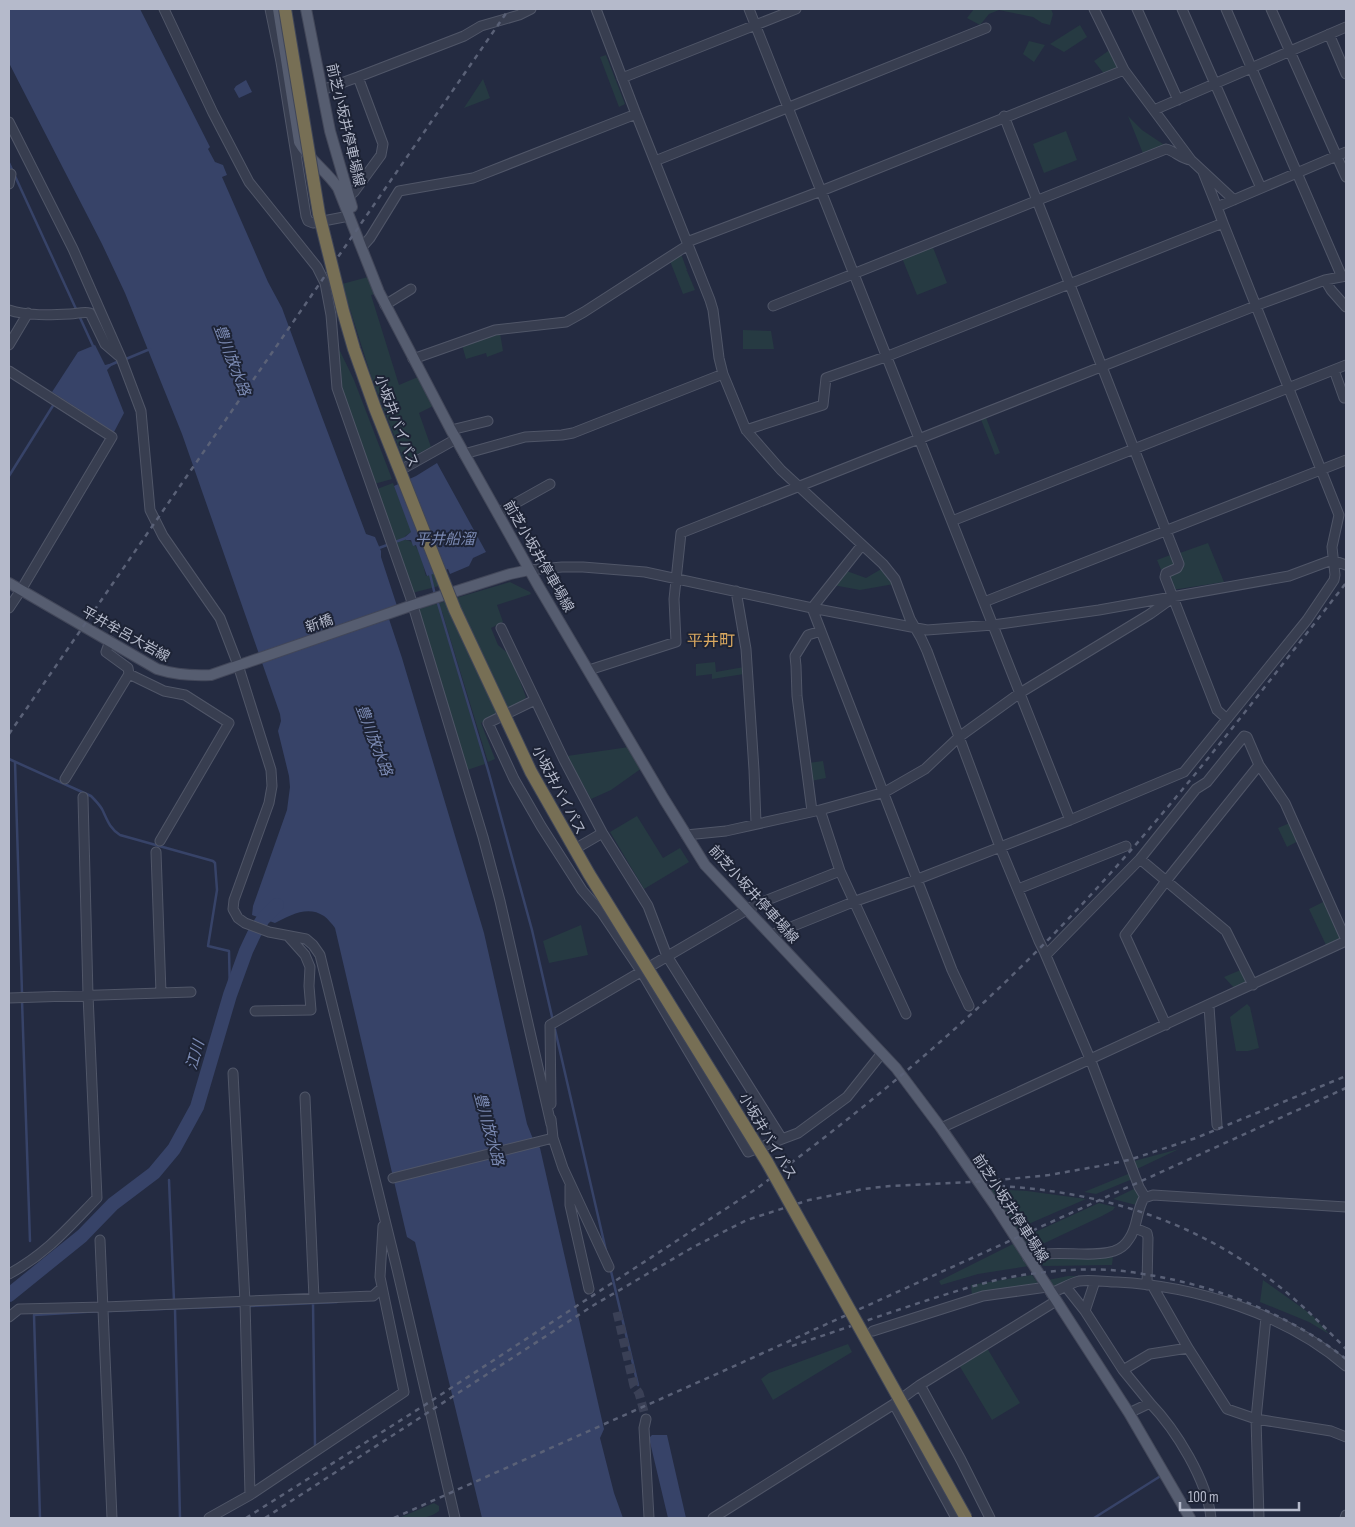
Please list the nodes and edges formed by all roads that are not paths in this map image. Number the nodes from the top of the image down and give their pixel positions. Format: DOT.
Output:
graph roads {
  1 [pos="164,9"];
  2 [pos="270,9"];
  3 [pos="278,9"];
  4 [pos="285,9"];
  5 [pos="306,9"];
  6 [pos="531,9"];
  7 [pos="596,9"];
  8 [pos="749,9"];
  9 [pos="796,9"];
  10 [pos="1105,9"];
  11 [pos="1137,9"];
  12 [pos="1182,9"];
  13 [pos="1226,9"];
  14 [pos="1271,9"];
  15 [pos="1095,11"];
  16 [pos="755,25"];
  17 [pos="1346,27"];
  18 [pos="986,28"];
  19 [pos="1329,34"];
  20 [pos="1290,52"];
  21 [pos="1252,69"];
  22 [pos="1124,70"];
  23 [pos="1346,74"];
  24 [pos="358,77"];
  25 [pos="622,78"];
  26 [pos="1217,84"];
  27 [pos="322,90"];
  28 [pos="1178,100"];
  29 [pos="788,107"];
  30 [pos="1154,110"];
  31 [pos="636,114"];
  32 [pos="1004,116"];
  33 [pos="9,122"];
  34 [pos="1346,152"];
  35 [pos="1337,156"];
  36 [pos="1191,160"];
  37 [pos="655,162"];
  38 [pos="1202,169"];
  39 [pos="1297,173"];
  40 [pos="11,174"];
  41 [pos="1346,177"];
  42 [pos="9,184"];
  43 [pos="1261,188"];
  44 [pos="821,191"];
  45 [pos="349,196"];
  46 [pos="1234,200"];
  47 [pos="1036,201"];
  48 [pos="1217,207"];
  49 [pos="349,216"];
  50 [pos="1223,223"];
  51 [pos="688,244"];
  52 [pos="362,246"];
  53 [pos="854,273"];
  54 [pos="1344,276"];
  55 [pos="1325,280"];
  56 [pos="1068,284"];
  57 [pos="411,289"];
  58 [pos="385,305"];
  59 [pos="773,306"];
  60 [pos="1255,306"];
  61 [pos="1346,307"];
  62 [pos="9,310"];
  63 [pos="28,313"];
  64 [pos="9,344"];
  65 [pos="888,356"];
  66 [pos="121,358"];
  67 [pos="413,359"];
  68 [pos="1346,365"];
  69 [pos="1102,366"];
  70 [pos="1334,370"];
  71 [pos="9,371"];
  72 [pos="723,374"];
  73 [pos="1288,388"];
  74 [pos="1344,398"];
  75 [pos="488,421"];
  76 [pos="746,430"];
  77 [pos="453,435"];
  78 [pos="918,439"];
  79 [pos="1134,448"];
  80 [pos="464,454"];
  81 [pos="1346,460"];
  82 [pos="406,467"];
  83 [pos="1320,470"];
  84 [pos="550,484"];
  85 [pos="800,487"];
  86 [pos="498,513"];
  87 [pos="952,521"];
  88 [pos="1166,531"];
  89 [pos="862,545"];
  90 [pos="1332,560"];
  91 [pos="1346,565"];
  92 [pos="529,570"];
  93 [pos="676,577"];
  94 [pos="9,584"];
  95 [pos="21,590"];
  96 [pos="736,590"];
  97 [pos="1173,597"];
  98 [pos="984,602"];
  99 [pos="411,606"];
  100 [pos="9,608"];
  101 [pos="812,608"];
  102 [pos="993,625"];
  103 [pos="501,628"];
  104 [pos="915,628"];
  105 [pos="822,631"];
  106 [pos="110,641"];
  107 [pos="238,665"];
  108 [pos="589,670"];
  109 [pos="129,674"];
  110 [pos="1020,693"];
  111 [pos="534,700"];
  112 [pos="1227,719"];
  113 [pos="959,737"];
  114 [pos="1259,766"];
  115 [pos="65,779"];
  116 [pos="884,792"];
  117 [pos="83,797"];
  118 [pos="816,811"];
  119 [pos="1070,820"];
  120 [pos="756,823"];
  121 [pos="603,834"];
  122 [pos="686,835"];
  123 [pos="160,841"];
  124 [pos="580,846"];
  125 [pos="1126,846"];
  126 [pos="1000,847"];
  127 [pos="156,852"];
  128 [pos="1140,859"];
  129 [pos="840,871"];
  130 [pos="918,879"];
  131 [pos="1166,881"];
  132 [pos="1018,888"];
  133 [pos="853,902"];
  134 [pos="747,910"];
  135 [pos="771,935"];
  136 [pos="288,936"];
  137 [pos="1346,941"];
  138 [pos="1046,955"];
  139 [pos="667,956"];
  140 [pos="641,971"];
  141 [pos="1253,985"];
  142 [pos="160,992"];
  143 [pos="191,992"];
  144 [pos="88,995"];
  145 [pos="9,998"];
  146 [pos="969,1006"];
  147 [pos="1209,1006"];
  148 [pos="255,1011"];
  149 [pos="906,1014"];
  150 [pos="1166,1025"];
  151 [pos="882,1053"];
  152 [pos="1091,1061"];
  153 [pos="233,1073"];
  154 [pos="305,1097"];
  155 [pos="551,1124"];
  156 [pos="1216,1125"];
  157 [pos="941,1128"];
  158 [pos="551,1138"];
  159 [pos="782,1139"];
  160 [pos="393,1178"];
  161 [pos="570,1184"];
  162 [pos="1145,1196"];
  163 [pos="1346,1207"];
  164 [pos="383,1216"];
  165 [pos="1135,1228"];
  166 [pos="100,1240"];
  167 [pos="1028,1258"];
  168 [pos="609,1267"];
  169 [pos="9,1274"];
  170 [pos="1095,1281"];
  171 [pos="1149,1285"];
  172 [pos="1066,1287"];
  173 [pos="381,1289"];
  174 [pos="589,1289"];
  175 [pos="1051,1294"];
  176 [pos="314,1298"];
  177 [pos="245,1302"];
  178 [pos="104,1307"];
  179 [pos="1085,1311"];
  180 [pos="9,1317"];
  181 [pos="1266,1317"];
  182 [pos="873,1331"];
  183 [pos="1188,1348"];
  184 [pos="1346,1366"];
  185 [pos="1123,1370"];
  186 [pos="920,1385"];
  187 [pos="1150,1403"];
  188 [pos="894,1404"];
  189 [pos="1129,1413"];
  190 [pos="646,1418"];
  191 [pos="1256,1419"];
  192 [pos="1346,1437"];
  193 [pos="250,1495"];
  194 [pos="112,1518"];
  195 [pos="209,1518"];
  196 [pos="455,1518"];
  197 [pos="649,1518"];
  198 [pos="713,1518"];
  199 [pos="956,1518"];
  200 [pos="966,1518"];
  201 [pos="990,1518"];
  202 [pos="1190,1518"];
  203 [pos="1211,1518"];
  204 [pos="1258,1518"];
  1 -- 99 [label="street"];
  2 -- 49 [label="street"];
  3 -- 49 [label="main road, 前芝小坂井停車場線"];
  4 -- 200 [label="highway, 小坂井バイパス, bridge"];
  5 -- 27 [label="main road, 前芝小坂井停車場線"];
  6 -- 24 [label="street"];
  7 -- 25 [label="street"];
  8 -- 16 [label="street"];
  9 -- 16 [label="street"];
  10 -- 15 [label="street"];
  11 -- 28 [label="street"];
  12 -- 26 [label="street"];
  13 -- 21 [label="street"];
  14 -- 20 [label="street"];
  15 -- 22 [label="street"];
  16 -- 25 [label="street"];
  16 -- 29 [label="street"];
  17 -- 19 [label="street"];
  18 -- 29 [label="street"];
  19 -- 20 [label="street"];
  19 -- 23 [label="street"];
  20 -- 21 [label="street"];
  20 -- 35 [label="street"];
  21 -- 26 [label="street"];
  21 -- 39 [label="street"];
  22 -- 30 [label="street"];
  22 -- 32 [label="street"];
  24 -- 27 [label="street"];
  24 -- 45 [label="street"];
  25 -- 31 [label="street"];
  26 -- 28 [label="street"];
  26 -- 43 [label="street"];
  27 -- 45 [label="main road, 前芝小坂井停車場線"];
  28 -- 30 [label="street"];
  29 -- 37 [label="street"];
  29 -- 44 [label="street"];
  30 -- 36 [label="street"];
  31 -- 37 [label="street"];
  31 -- 52 [label="street"];
  32 -- 44 [label="street"];
  32 -- 47 [label="street"];
  33 -- 66 [label="street"];
  34 -- 35 [label="street"];
  35 -- 39 [label="street"];
  35 -- 41 [label="street"];
  36 -- 38 [label="street"];
  36 -- 47 [label="street"];
  37 -- 51 [label="street"];
  38 -- 46 [label="street"];
  38 -- 48 [label="street"];
  39 -- 43 [label="street"];
  39 -- 54 [label="street"];
  40 -- 42 [label="street"];
  43 -- 46 [label="street"];
  44 -- 51 [label="street"];
  44 -- 53 [label="street"];
  45 -- 52 [label="main road, 前芝小坂井停車場線"];
  46 -- 48 [label="street"];
  47 -- 53 [label="street"];
  47 -- 56 [label="street"];
  48 -- 50 [label="street"];
  49 -- 52 [label="main road, 前芝小坂井停車場線"];
  50 -- 56 [label="street"];
  50 -- 60 [label="street"];
  51 -- 67 [label="street"];
  51 -- 72 [label="street"];
  52 -- 58 [label="main road, 前芝小坂井停車場線"];
  53 -- 59 [label="street"];
  53 -- 65 [label="street"];
  54 -- 55 [label="street"];
  55 -- 60 [label="street"];
  55 -- 61 [label="street"];
  56 -- 65 [label="street"];
  56 -- 69 [label="street"];
  57 -- 58 [label="street"];
  58 -- 67 [label="main road, 前芝小坂井停車場線"];
  60 -- 69 [label="street"];
  60 -- 73 [label="street"];
  62 -- 63 [label="street"];
  63 -- 64 [label="street"];
  63 -- 66 [label="street"];
  65 -- 76 [label="street"];
  65 -- 78 [label="street"];
  66 -- 107 [label="street"];
  67 -- 77 [label="main road, 前芝小坂井停車場線"];
  68 -- 70 [label="street"];
  69 -- 78 [label="street"];
  69 -- 79 [label="street"];
  70 -- 73 [label="street"];
  70 -- 74 [label="street"];
  71 -- 95 [label="street"];
  72 -- 76 [label="street"];
  72 -- 80 [label="street"];
  73 -- 79 [label="street"];
  73 -- 83 [label="street"];
  75 -- 77 [label="street"];
  76 -- 85 [label="street"];
  77 -- 80 [label="main road, 前芝小坂井停車場線"];
  77 -- 82 [label="street"];
  78 -- 85 [label="street"];
  78 -- 87 [label="street"];
  79 -- 87 [label="street"];
  79 -- 88 [label="street"];
  80 -- 86 [label="main road, 前芝小坂井停車場線"];
  81 -- 83 [label="street"];
  83 -- 88 [label="street"];
  83 -- 90 [label="street"];
  84 -- 86 [label="street"];
  85 -- 89 [label="street"];
  85 -- 93 [label="street"];
  86 -- 92 [label="main road, 前芝小坂井停車場線"];
  87 -- 98 [label="street"];
  88 -- 97 [label="street"];
  88 -- 98 [label="street"];
  89 -- 101 [label="street"];
  89 -- 104 [label="street"];
  90 -- 91 [label="street"];
  90 -- 97 [label="street"];
  90 -- 112 [label="street"];
  92 -- 93 [label="street"];
  92 -- 99 [label="main road"];
  92 -- 108 [label="main road, 前芝小坂井停車場線"];
  93 -- 96 [label="street"];
  93 -- 108 [label="street"];
  94 -- 95 [label="main road, 平井牟呂大岩線"];
  95 -- 100 [label="street"];
  95 -- 106 [label="main road, 平井牟呂大岩線"];
  96 -- 101 [label="street"];
  96 -- 120 [label="street"];
  97 -- 102 [label="street"];
  97 -- 110 [label="street"];
  97 -- 112 [label="street"];
  98 -- 102 [label="street"];
  99 -- 107 [label="main road, 新橋"];
  99 -- 155 [label="street"];
  101 -- 104 [label="street"];
  101 -- 105 [label="street"];
  102 -- 104 [label="street"];
  102 -- 110 [label="street"];
  103 -- 111 [label="street"];
  104 -- 113 [label="street"];
  105 -- 116 [label="street"];
  105 -- 118 [label="street"];
  106 -- 107 [label="main road, 平井牟呂大岩線"];
  106 -- 109 [label="street"];
  107 -- 136 [label="street"];
  108 -- 122 [label="main road, 前芝小坂井停車場線"];
  109 -- 115 [label="street"];
  109 -- 123 [label="street"];
  110 -- 113 [label="street"];
  110 -- 119 [label="street"];
  111 -- 121 [label="street"];
  111 -- 140 [label="street"];
  112 -- 119 [label="street"];
  113 -- 116 [label="street"];
  113 -- 126 [label="street"];
  114 -- 128 [label="street"];
  114 -- 131 [label="street"];
  114 -- 137 [label="street"];
  116 -- 118 [label="street"];
  116 -- 130 [label="street"];
  117 -- 144 [label="street"];
  118 -- 120 [label="street"];
  118 -- 129 [label="street"];
  119 -- 126 [label="street"];
  120 -- 122 [label="street"];
  121 -- 124 [label="street"];
  121 -- 139 [label="street"];
  122 -- 134 [label="main road, 前芝小坂井停車場線"];
  125 -- 132 [label="street"];
  126 -- 130 [label="street"];
  126 -- 132 [label="street"];
  127 -- 142 [label="street"];
  128 -- 131 [label="street"];
  128 -- 138 [label="street"];
  129 -- 133 [label="street"];
  129 -- 134 [label="street"];
  130 -- 133 [label="street"];
  130 -- 146 [label="street"];
  131 -- 141 [label="street"];
  131 -- 150 [label="street"];
  132 -- 138 [label="street"];
  133 -- 135 [label="street"];
  133 -- 149 [label="street"];
  134 -- 135 [label="main road, 前芝小坂井停車場線"];
  134 -- 139 [label="street"];
  135 -- 151 [label="main road, 前芝小坂井停車場線"];
  136 -- 148 [label="street"];
  136 -- 164 [label="street"];
  137 -- 141 [label="street"];
  138 -- 152 [label="street"];
  139 -- 140 [label="street"];
  139 -- 159 [label="street"];
  140 -- 155 [label="street"];
  140 -- 159 [label="street"];
  141 -- 147 [label="street"];
  142 -- 143 [label="street"];
  142 -- 144 [label="street"];
  144 -- 145 [label="street"];
  144 -- 169 [label="street"];
  147 -- 150 [label="street"];
  147 -- 156 [label="street"];
  150 -- 152 [label="street"];
  151 -- 157 [label="main road, 前芝小坂井停車場線"];
  151 -- 159 [label="street"];
  152 -- 157 [label="street"];
  152 -- 162 [label="street"];
  153 -- 177 [label="street"];
  154 -- 176 [label="street"];
  155 -- 158 [label="street"];
  157 -- 167 [label="main road, 前芝小坂井停車場線"];
  158 -- 160 [label="street"];
  158 -- 161 [label="street"];
  161 -- 168 [label="street"];
  161 -- 174 [label="street"];
  162 -- 163 [label="street"];
  162 -- 165 [label="street"];
  164 -- 173 [label="street"];
  164 -- 196 [label="street"];
  165 -- 167 [label="street"];
  165 -- 171 [label="street"];
  166 -- 178 [label="street"];
  167 -- 175 [label="main road, 前芝小坂井停車場線"];
  170 -- 171 [label="street"];
  170 -- 172 [label="street"];
  170 -- 179 [label="street"];
  171 -- 181 [label="street"];
  171 -- 183 [label="street"];
  172 -- 175 [label="street"];
  172 -- 179 [label="street"];
  173 -- 176 [label="street"];
  173 -- 193 [label="street"];
  175 -- 182 [label="street"];
  175 -- 186 [label="street"];
  175 -- 189 [label="main road, 前芝小坂井停車場線"];
  176 -- 177 [label="street"];
  177 -- 178 [label="street"];
  177 -- 193 [label="street"];
  178 -- 180 [label="street"];
  178 -- 194 [label="street"];
  179 -- 185 [label="street"];
  181 -- 184 [label="street"];
  181 -- 191 [label="street"];
  183 -- 185 [label="street"];
  183 -- 191 [label="street"];
  185 -- 187 [label="street"];
  186 -- 188 [label="street"];
  186 -- 201 [label="street"];
  187 -- 189 [label="street"];
  187 -- 203 [label="street"];
  188 -- 198 [label="street"];
  188 -- 199 [label="street"];
  189 -- 202 [label="main road, 前芝小坂井停車場線"];
  190 -- 197 [label="street"];
  191 -- 192 [label="street"];
  191 -- 204 [label="street"];
  193 -- 195 [label="street"];
}
